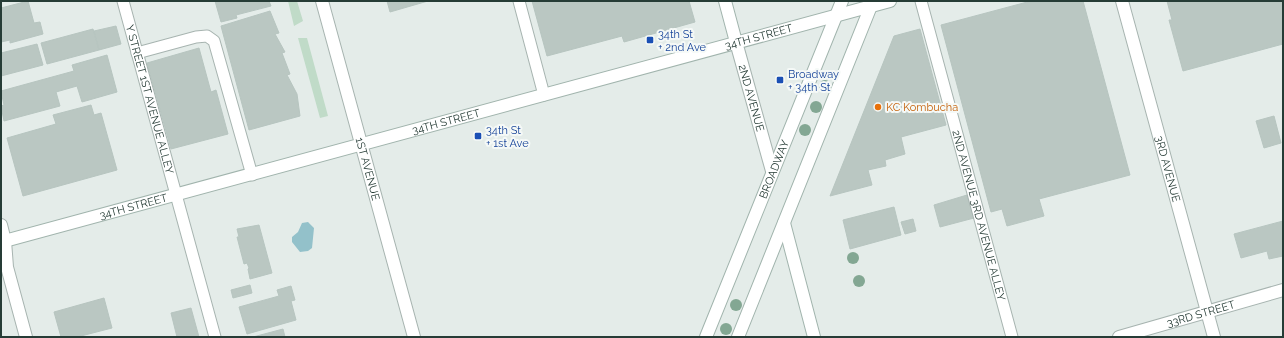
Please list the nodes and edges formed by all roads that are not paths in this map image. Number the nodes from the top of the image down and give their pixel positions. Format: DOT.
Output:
graph roads {
  1 [pos="123,1"];
  2 [pos="322,1"];
  3 [pos="519,1"];
  4 [pos="725,1"];
  5 [pos="842,1"];
  6 [pos="890,1"];
  7 [pos="921,1"];
  8 [pos="1122,1"];
  9 [pos="873,3"];
  10 [pos="836,16"];
  11 [pos="736,42"];
  12 [pos="138,53"];
  13 [pos="544,95"];
  14 [pos="362,145"];
  15 [pos="772,171"];
  16 [pos="252,175"];
  17 [pos="176,195"];
  18 [pos="784,223"];
  19 [pos="1,225"];
  20 [pos="3,241"];
  21 [pos="1283,290"];
  22 [pos="1207,312"];
  23 [pos="26,337"];
  24 [pos="214,337"];
  25 [pos="414,337"];
  26 [pos="706,337"];
  27 [pos="738,337"];
  28 [pos="814,337"];
  29 [pos="1012,337"];
  30 [pos="1119,337"];
  31 [pos="1214,337"];
  1 -- 12 [label="lane, Y STREET 1ST AVENUE ALLEY"];
  2 -- 14 [label="street, 1ST AVENUE"];
  3 -- 13 [label="lane"];
  4 -- 11 [label="street, 2ND AVENUE"];
  5 -- 10 [label="street, BROADWAY"];
  6 -- 9 [label="street, 34TH STREET"];
  7 -- 29 [label="lane, 2ND AVENUE 3RD AVENUE ALLEY"];
  8 -- 22 [label="street, 3RD AVENUE"];
  9 -- 10 [label="street, 34TH STREET"];
  9 -- 18 [label="street"];
  10 -- 11 [label="street, 34TH STREET"];
  10 -- 15 [label="street, BROADWAY"];
  11 -- 13 [label="street, 34TH STREET"];
  11 -- 15 [label="street, 2ND AVENUE"];
  12 -- 16 [label="lane"];
  12 -- 17 [label="lane, Y STREET 1ST AVENUE ALLEY"];
  13 -- 14 [label="street, 34TH STREET"];
  14 -- 16 [label="street, 34TH STREET"];
  14 -- 25 [label="street, 1ST AVENUE"];
  15 -- 26 [label="street, BROADWAY"];
  16 -- 17 [label="street, 34TH STREET"];
  17 -- 20 [label="street, 34TH STREET"];
  17 -- 24 [label="lane, Y STREET 1ST AVENUE ALLEY"];
  18 -- 27 [label="street"];
  18 -- 28 [label="street"];
  19 -- 20 [label="street"];
  20 -- 23 [label="street"];
  21 -- 22 [label="street, 33RD STREET"];
  22 -- 30 [label="street, 33RD STREET"];
  22 -- 31 [label="street, 3RD AVENUE"];
}
